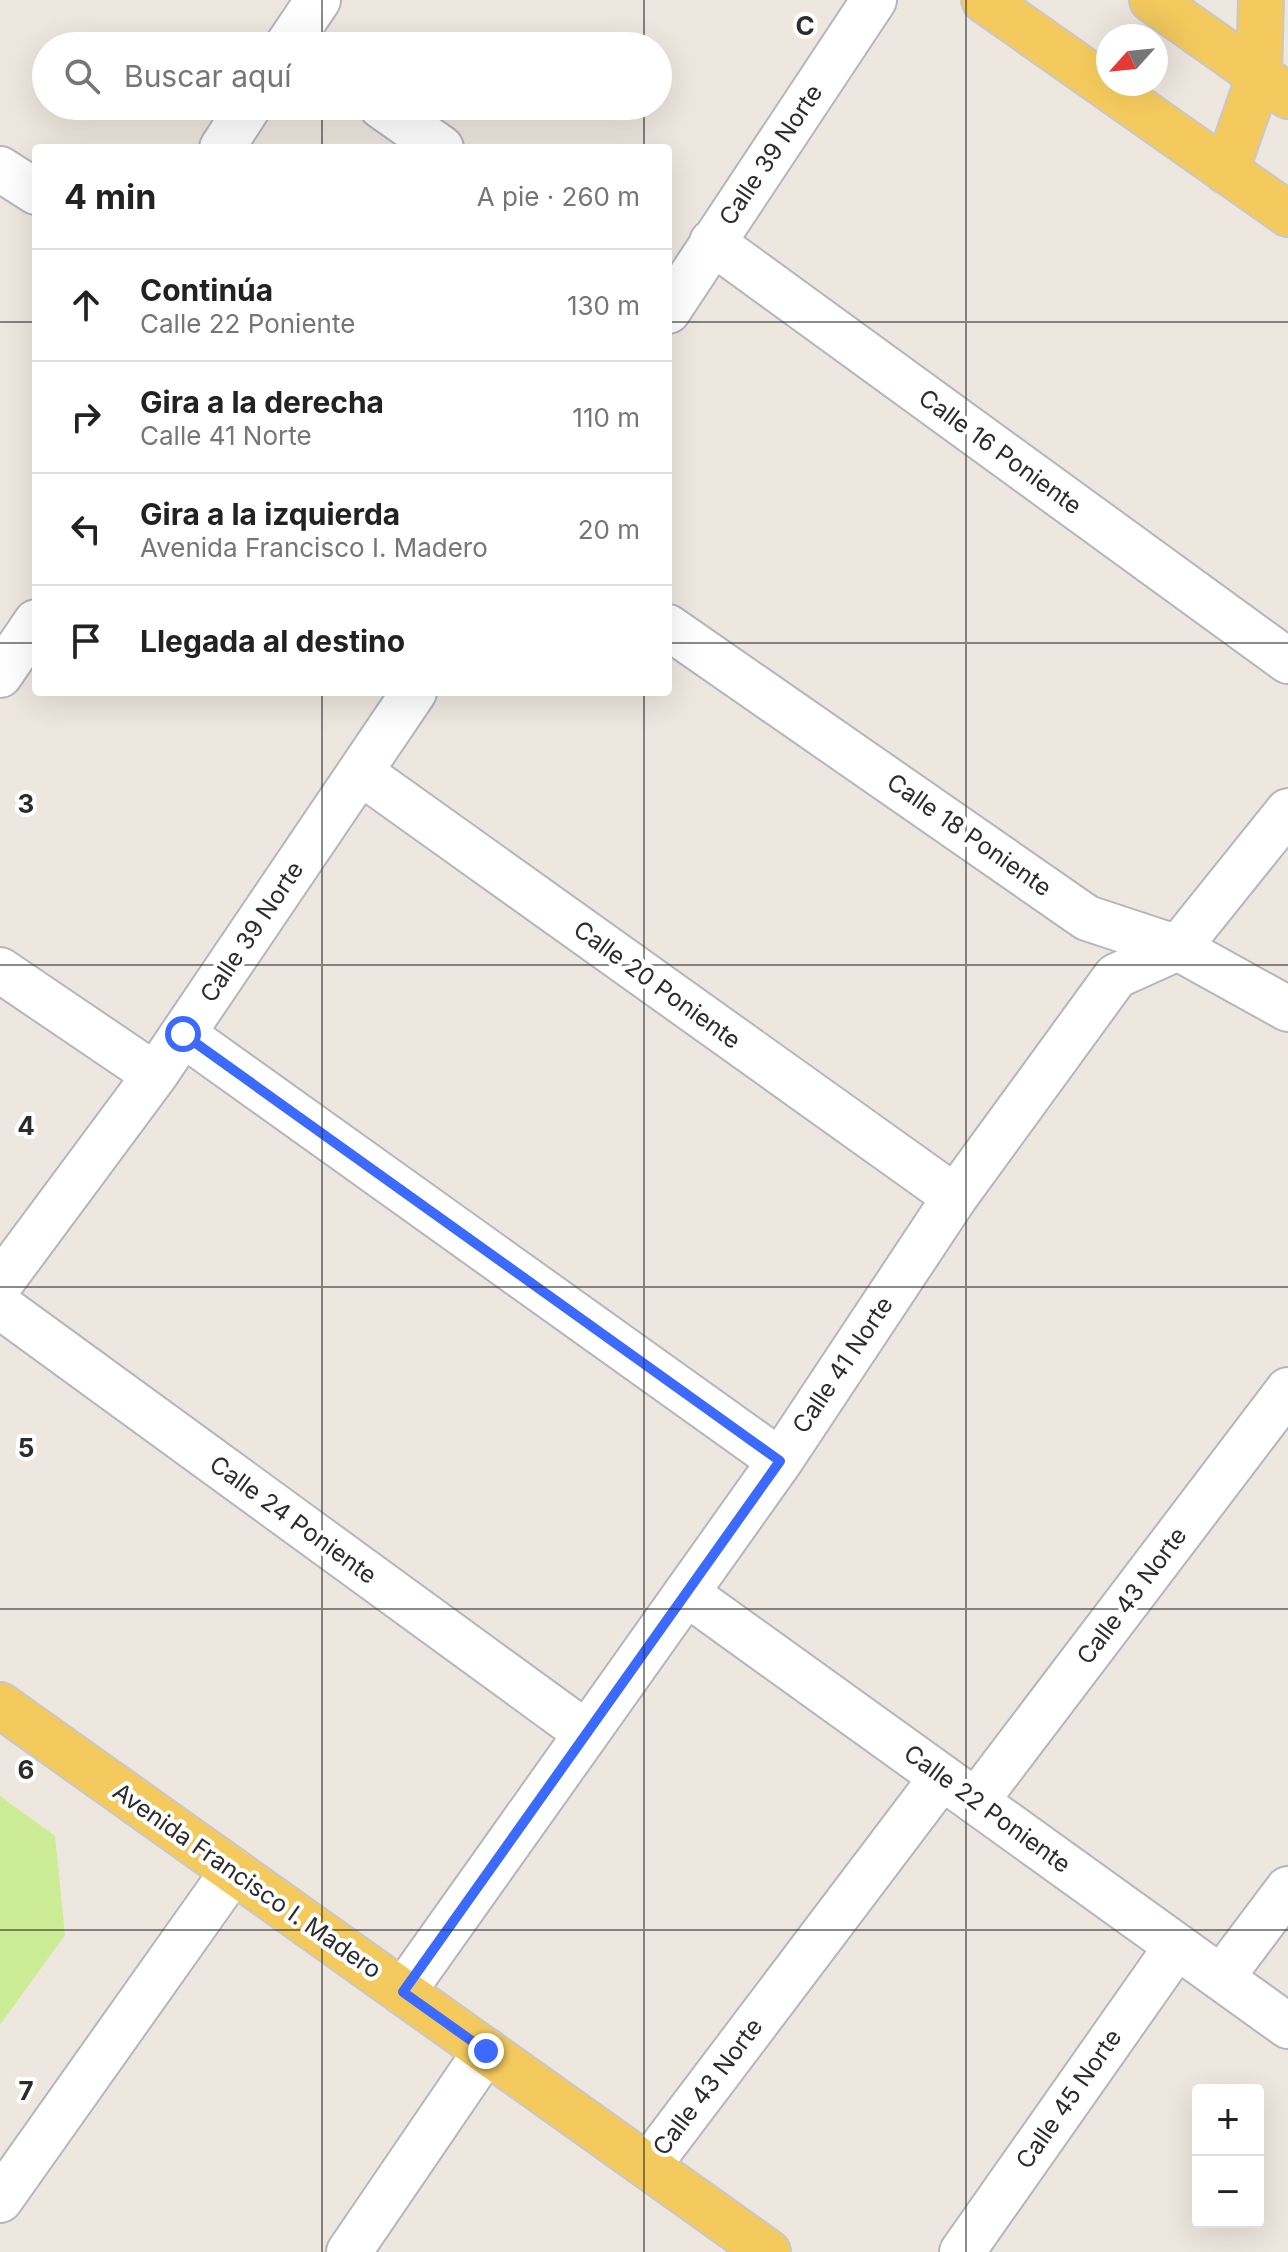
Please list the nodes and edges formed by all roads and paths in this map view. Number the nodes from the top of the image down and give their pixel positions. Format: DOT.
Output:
graph roads {
  1 [pos="318,0"];
  2 [pos="874,0"];
  3 [pos="984,0"];
  4 [pos="1152,0"];
  5 [pos="1261,0"];
  6 [pos="299,32"];
  7 [pos="1274,87"];
  8 [pos="240,120"];
  9 [pos="401,120"];
  10 [pos="225,144"];
  11 [pos="435,144"];
  12 [pos="0,169"];
  13 [pos="1226,171"];
  14 [pos="32,189"];
  15 [pos="1285,203"];
  16 [pos="712,242"];
  17 [pos="672,303"];
  18 [pos="32,628"];
  19 [pos="672,630"];
  20 [pos="1288,661"];
  21 [pos="0,675"];
  22 [pos="411,696"];
  23 [pos="360,772"];
  24 [pos="1288,811"];
  25 [pos="1178,948"];
  26 [pos="0,970"];
  27 [pos="1288,1009"];
  28 [pos="183,1034"];
  29 [pos="155,1075"];
  30 [pos="955,1197"];
  31 [pos="0,1284"];
  32 [pos="0,1306"];
  33 [pos="1288,1390"];
  34 [pos="780,1461"];
  35 [pos="686,1593"];
  36 [pos="0,1705"];
  37 [pos="586,1733"];
  38 [pos="959,1789"];
  39 [pos="233,1871"];
  40 [pos="1288,1889"];
  41 [pos="1177,1946"];
  42 [pos="1221,1978"];
  43 [pos="403,1992"];
  44 [pos="1288,2026"];
  45 [pos="486,2051"];
  46 [pos="648,2166"];
  47 [pos="0,2200"];
  48 [pos="747,2246"];
  49 [pos="349,2252"];
  50 [pos="962,2252"];
  1 -- 6 [label="street"];
  2 -- 16 [label="street, Calle 39 Norte"];
  3 -- 13 [label="main road"];
  4 -- 7 [label="main road"];
  5 -- 7 [label="main road"];
  7 -- 13 [label="main road"];
  8 -- 10 [label="street"];
  9 -- 11 [label="street"];
  12 -- 14 [label="street"];
  13 -- 15 [label="main road"];
  16 -- 17 [label="street, Calle 39 Norte"];
  16 -- 20 [label="street, Calle 16 Poniente"];
  18 -- 21 [label="street"];
  19 -- 25 [label="street, Calle 18 Poniente"];
  22 -- 23 [label="street, Calle 39 Norte"];
  23 -- 28 [label="street, Calle 39 Norte"];
  23 -- 30 [label="street, Calle 20 Poniente"];
  24 -- 25 [label="street, Calle 41 Norte"];
  25 -- 27 [label="street, Calle 18 Poniente"];
  25 -- 30 [label="street, Calle 41 Norte"];
  26 -- 29 [label="street"];
  28 -- 29 [label="street, Calle 39 Norte"];
  28 -- 34 [label="street"];
  29 -- 31 [label="street, Calle 39 Norte"];
  30 -- 34 [label="street, Calle 41 Norte"];
  32 -- 37 [label="street, Calle 24 Poniente"];
  33 -- 38 [label="street, Calle 43 Norte"];
  34 -- 35 [label="street, Calle 41 Norte"];
  35 -- 37 [label="street, Calle 41 Norte"];
  35 -- 38 [label="street, Calle 22 Poniente"];
  36 -- 39 [label="main road, Avenida Francisco I. Madero"];
  37 -- 43 [label="street, Calle 41 Norte"];
  38 -- 41 [label="street, Calle 22 Poniente"];
  38 -- 46 [label="street, Calle 43 Norte"];
  39 -- 43 [label="main road, Avenida Francisco I. Madero"];
  39 -- 47 [label="street"];
  40 -- 42 [label="street"];
  41 -- 42 [label="street, Calle 22 Poniente"];
  41 -- 50 [label="street, Calle 45 Norte"];
  42 -- 44 [label="street, Calle 22 Poniente"];
  43 -- 45 [label="main road, Avenida Francisco I. Madero"];
  45 -- 46 [label="main road, Avenida Francisco I. Madero"];
  45 -- 49 [label="street"];
  46 -- 48 [label="main road, Avenida Francisco I. Madero"];
}
